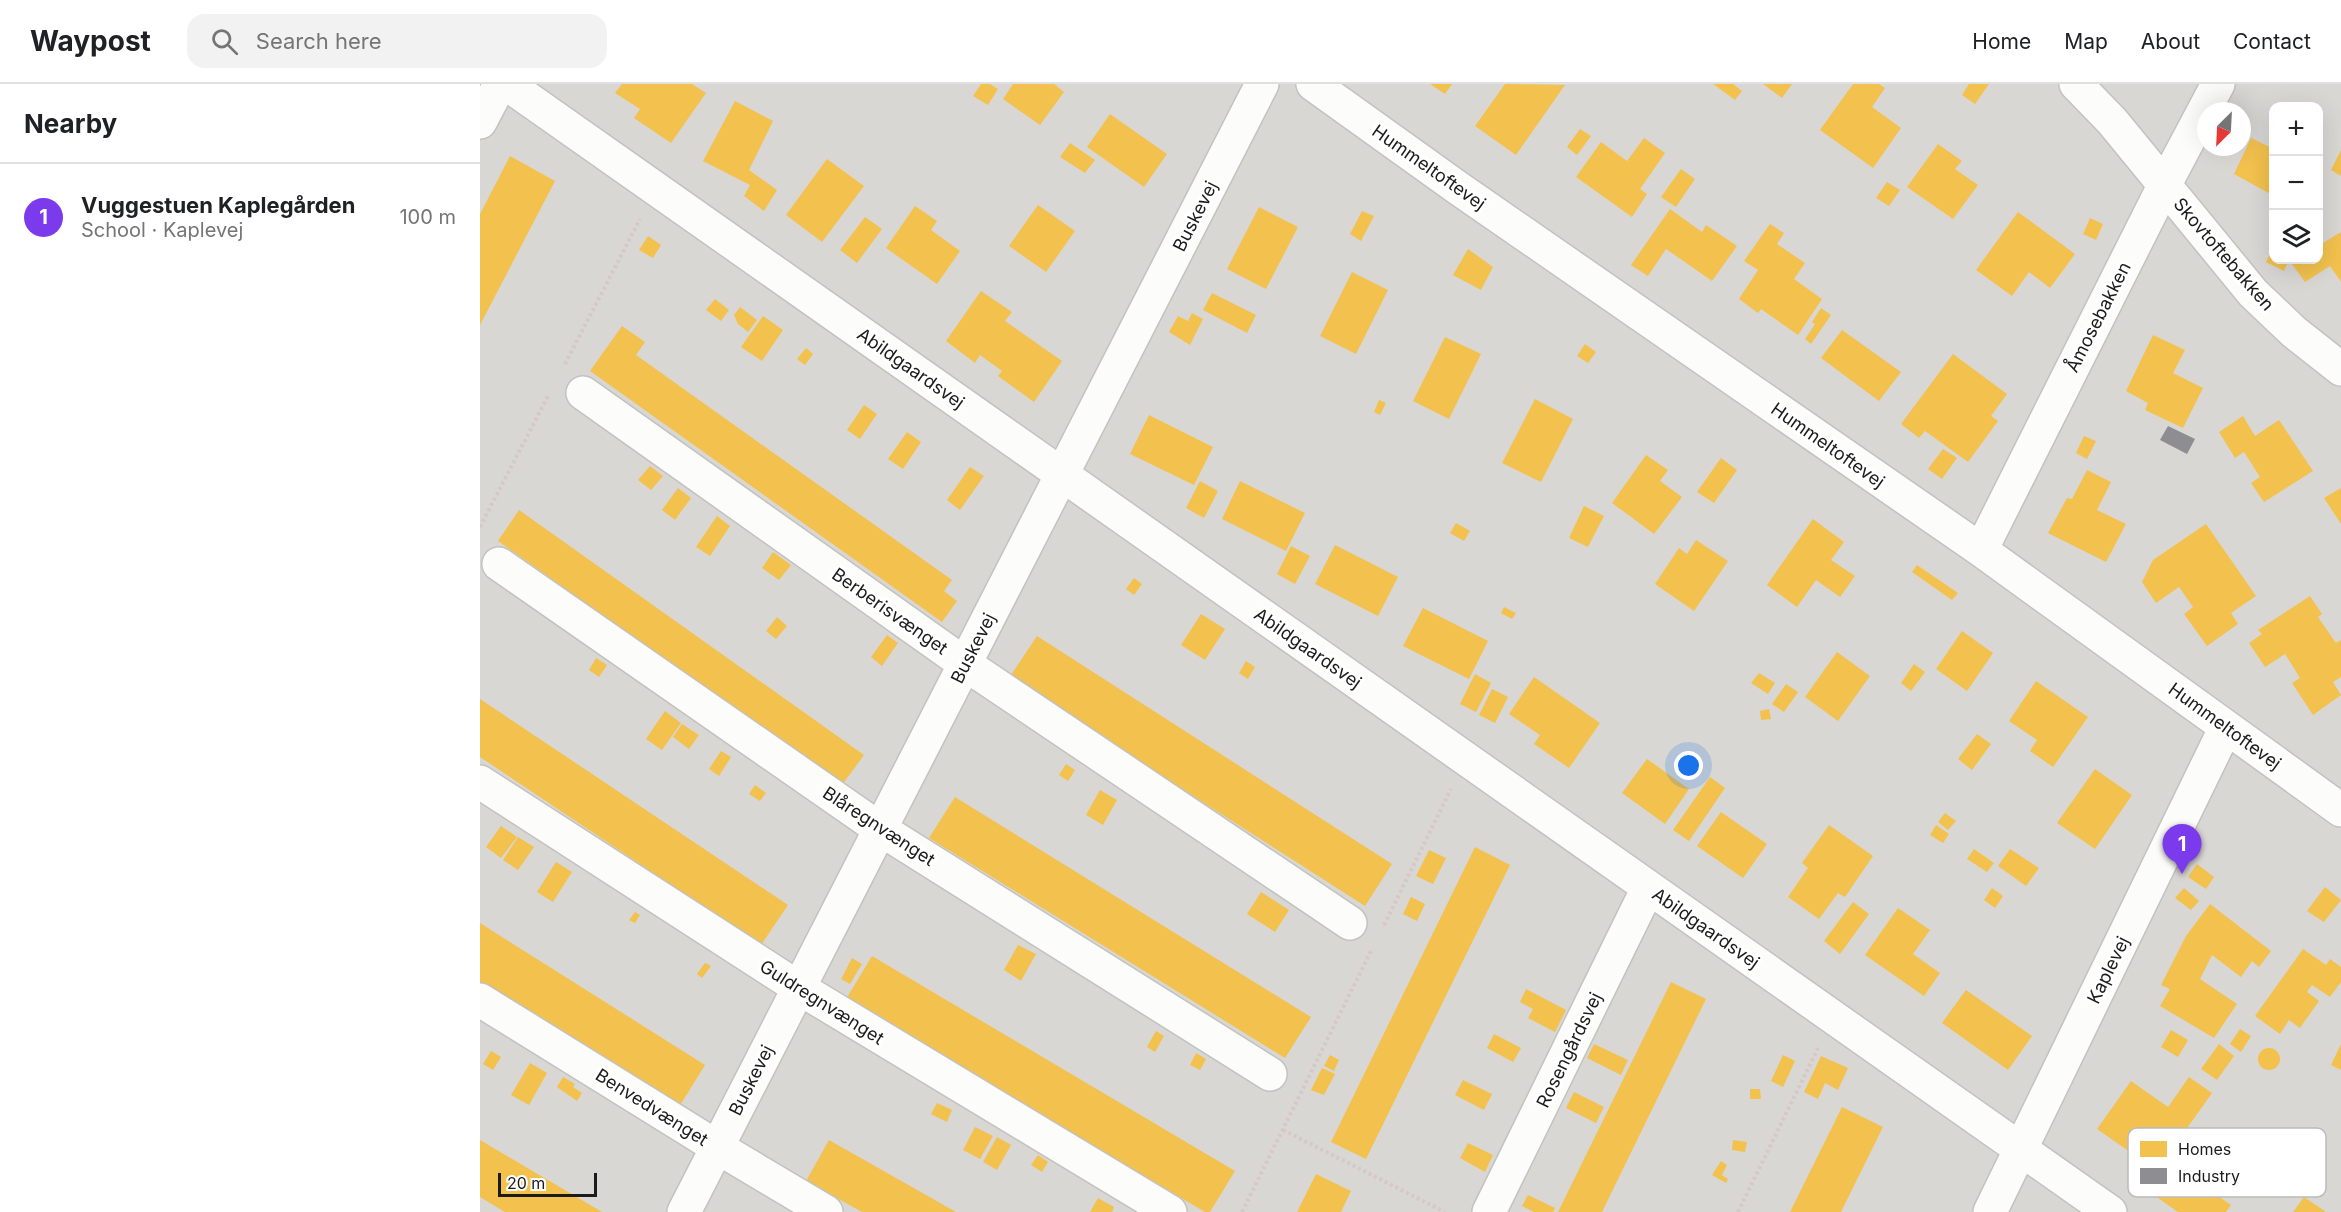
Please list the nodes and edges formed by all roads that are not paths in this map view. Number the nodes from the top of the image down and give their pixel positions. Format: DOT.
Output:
graph roads {
  1 [pos="500,84"];
  2 [pos="507,84"];
  3 [pos="1262,84"];
  4 [pos="1313,84"];
  5 [pos="2076,84"];
  6 [pos="2218,84"];
  7 [pos="480,122"];
  8 [pos="2164,184"];
  9 [pos="2341,369"];
  10 [pos="567,391"];
  11 [pos="1062,475"];
  12 [pos="1981,550"];
  13 [pos="499,564"];
  14 [pos="965,664"];
  15 [pos="2226,727"];
  16 [pos="480,782"];
  17 [pos="2341,810"];
  18 [pos="880,828"];
  19 [pos="1648,888"];
  20 [pos="1350,923"];
  21 [pos="798,988"];
  22 [pos="480,1000"];
  23 [pos="1270,1074"];
  24 [pos="717,1147"];
  25 [pos="2021,1149"];
  26 [pos="684,1212"];
  27 [pos="826,1212"];
  28 [pos="1170,1212"];
  29 [pos="1489,1212"];
  30 [pos="1990,1212"];
  31 [pos="2110,1212"];
  1 -- 7 [label="street"];
  2 -- 11 [label="street, Abildgaardsvej"];
  3 -- 11 [label="street, Buskevej"];
  4 -- 12 [label="street, Hummeltoftevej"];
  5 -- 8 [label="street, Skovtoftebakken"];
  6 -- 8 [label="street, Åmosebakken"];
  8 -- 9 [label="street, Skovtoftebakken"];
  8 -- 12 [label="street, Åmosebakken"];
  10 -- 14 [label="street, Berberisvænget"];
  11 -- 14 [label="street, Buskevej"];
  11 -- 19 [label="street, Abildgaardsvej"];
  12 -- 15 [label="street, Hummeltoftevej"];
  13 -- 18 [label="street, Blåregnvænget"];
  14 -- 18 [label="street, Buskevej"];
  14 -- 20 [label="street, Berberisvænget"];
  15 -- 17 [label="street, Hummeltoftevej"];
  15 -- 25 [label="street, Kaplevej"];
  16 -- 21 [label="street, Guldregnvænget"];
  18 -- 21 [label="street, Buskevej"];
  18 -- 23 [label="street, Blåregnvænget"];
  19 -- 25 [label="street, Abildgaardsvej"];
  19 -- 29 [label="street, Rosengårdsvej"];
  21 -- 24 [label="street, Buskevej"];
  21 -- 28 [label="street, Guldregnvænget"];
  22 -- 24 [label="street, Benvedvænget"];
  24 -- 26 [label="street, Buskevej"];
  24 -- 27 [label="street, Benvedvænget"];
  25 -- 30 [label="street, Kaplevej"];
  25 -- 31 [label="street, Abildgaardsvej"];
}
